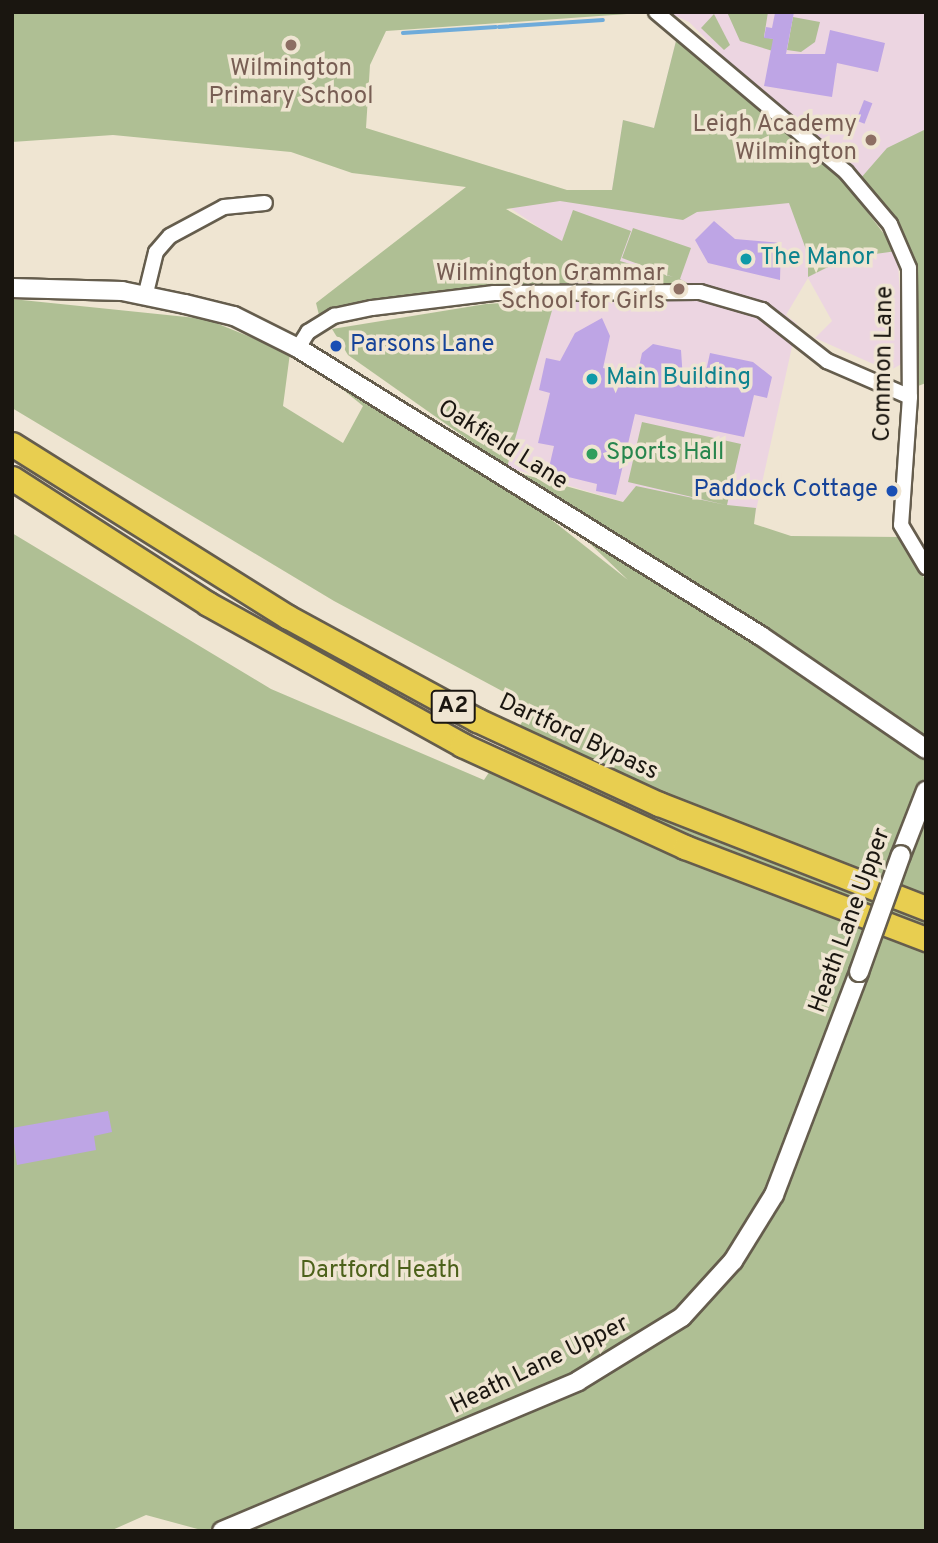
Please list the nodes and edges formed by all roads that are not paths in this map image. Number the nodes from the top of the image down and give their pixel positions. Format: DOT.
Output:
graph roads {
  1 [pos="656,12"];
  2 [pos="265,203"];
  3 [pos="12,288"];
  4 [pos="145,297"];
  5 [pos="298,348"];
  6 [pos="910,397"];
  7 [pos="12,444"];
  8 [pos="12,478"];
  9 [pos="926,567"];
  10 [pos="926,749"];
  11 [pos="926,791"];
  12 [pos="926,908"];
  13 [pos="926,939"];
  14 [pos="223,1531"];
  1 -- 6 [label="street, Common Lane"];
  2 -- 4 [label="street"];
  3 -- 4 [label="street, Oakfield Lane"];
  4 -- 5 [label="street, Oakfield Lane"];
  5 -- 6 [label="street"];
  5 -- 10 [label="street, Oakfield Lane"];
  6 -- 9 [label="street, Common Lane"];
  7 -- 12 [label="highway, Dartford Bypass / A2"];
  8 -- 13 [label="highway, A2"];
  11 -- 14 [label="street, Heath Lane Upper, bridge"];
}
